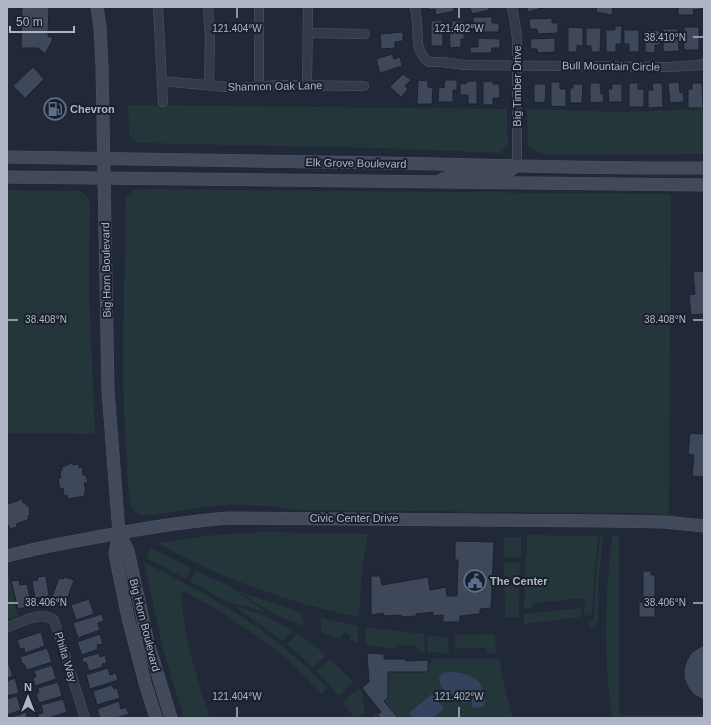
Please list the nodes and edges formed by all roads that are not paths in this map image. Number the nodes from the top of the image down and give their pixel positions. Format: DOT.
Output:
graph roads {
  1 [pos="97,7"];
  2 [pos="158,7"];
  3 [pos="208,7"];
  4 [pos="259,7"];
  5 [pos="308,7"];
  6 [pos="415,7"];
  7 [pos="512,7"];
  8 [pos="308,33"];
  9 [pos="365,34"];
  10 [pos="704,63"];
  11 [pos="518,65"];
  12 [pos="162,81"];
  13 [pos="209,85"];
  14 [pos="259,85"];
  15 [pos="307,85"];
  16 [pos="364,86"];
  17 [pos="163,102"];
  18 [pos="7,157"];
  19 [pos="104,160"];
  20 [pos="517,166"];
  21 [pos="623,167"];
  22 [pos="704,168"];
  23 [pos="7,177"];
  24 [pos="105,178"];
  25 [pos="436,182"];
  26 [pos="519,183"];
  27 [pos="704,185"];
  28 [pos="704,526"];
  29 [pos="119,533"];
  30 [pos="7,556"];
  31 [pos="7,627"];
  32 [pos="85,718"];
  33 [pos="156,718"];
  34 [pos="171,718"];
  1 -- 19 [label="main road, Big Horn Boulevard"];
  2 -- 12 [label="street"];
  3 -- 13 [label="street"];
  4 -- 14 [label="street"];
  5 -- 8 [label="street"];
  6 -- 11 [label="street, Bull Mountain Circle"];
  7 -- 11 [label="street, Big Timber Drive"];
  8 -- 9 [label="street"];
  8 -- 15 [label="street"];
  10 -- 11 [label="street, Bull Mountain Circle"];
  11 -- 20 [label="street, Big Timber Drive"];
  12 -- 13 [label="street, Shannon Oak Lane"];
  12 -- 17 [label="street"];
  13 -- 14 [label="street, Shannon Oak Lane"];
  14 -- 15 [label="street, Shannon Oak Lane"];
  15 -- 16 [label="street, Shannon Oak Lane"];
  18 -- 19 [label="main road, Elk Grove Boulevard"];
  19 -- 20 [label="main road, Elk Grove Boulevard"];
  19 -- 24 [label="main road, Big Horn Boulevard"];
  20 -- 21 [label="main road, Elk Grove Boulevard"];
  20 -- 25 [label="main road"];
  21 -- 22 [label="main road, Elk Grove Boulevard"];
  21 -- 26 [label="main road"];
  23 -- 24 [label="main road, Elk Grove Boulevard"];
  24 -- 25 [label="main road, Elk Grove Boulevard"];
  24 -- 29 [label="main road, Big Horn Boulevard"];
  25 -- 26 [label="main road, Elk Grove Boulevard"];
  26 -- 27 [label="main road, Elk Grove Boulevard"];
  28 -- 29 [label="main road, Civic Center Drive"];
  29 -- 30 [label="main road, Civic Center Drive"];
  29 -- 33 [label="main road, Big Horn Boulevard"];
  29 -- 34 [label="main road, Big Horn Boulevard"];
  31 -- 32 [label="street, Philta Way"];
}
